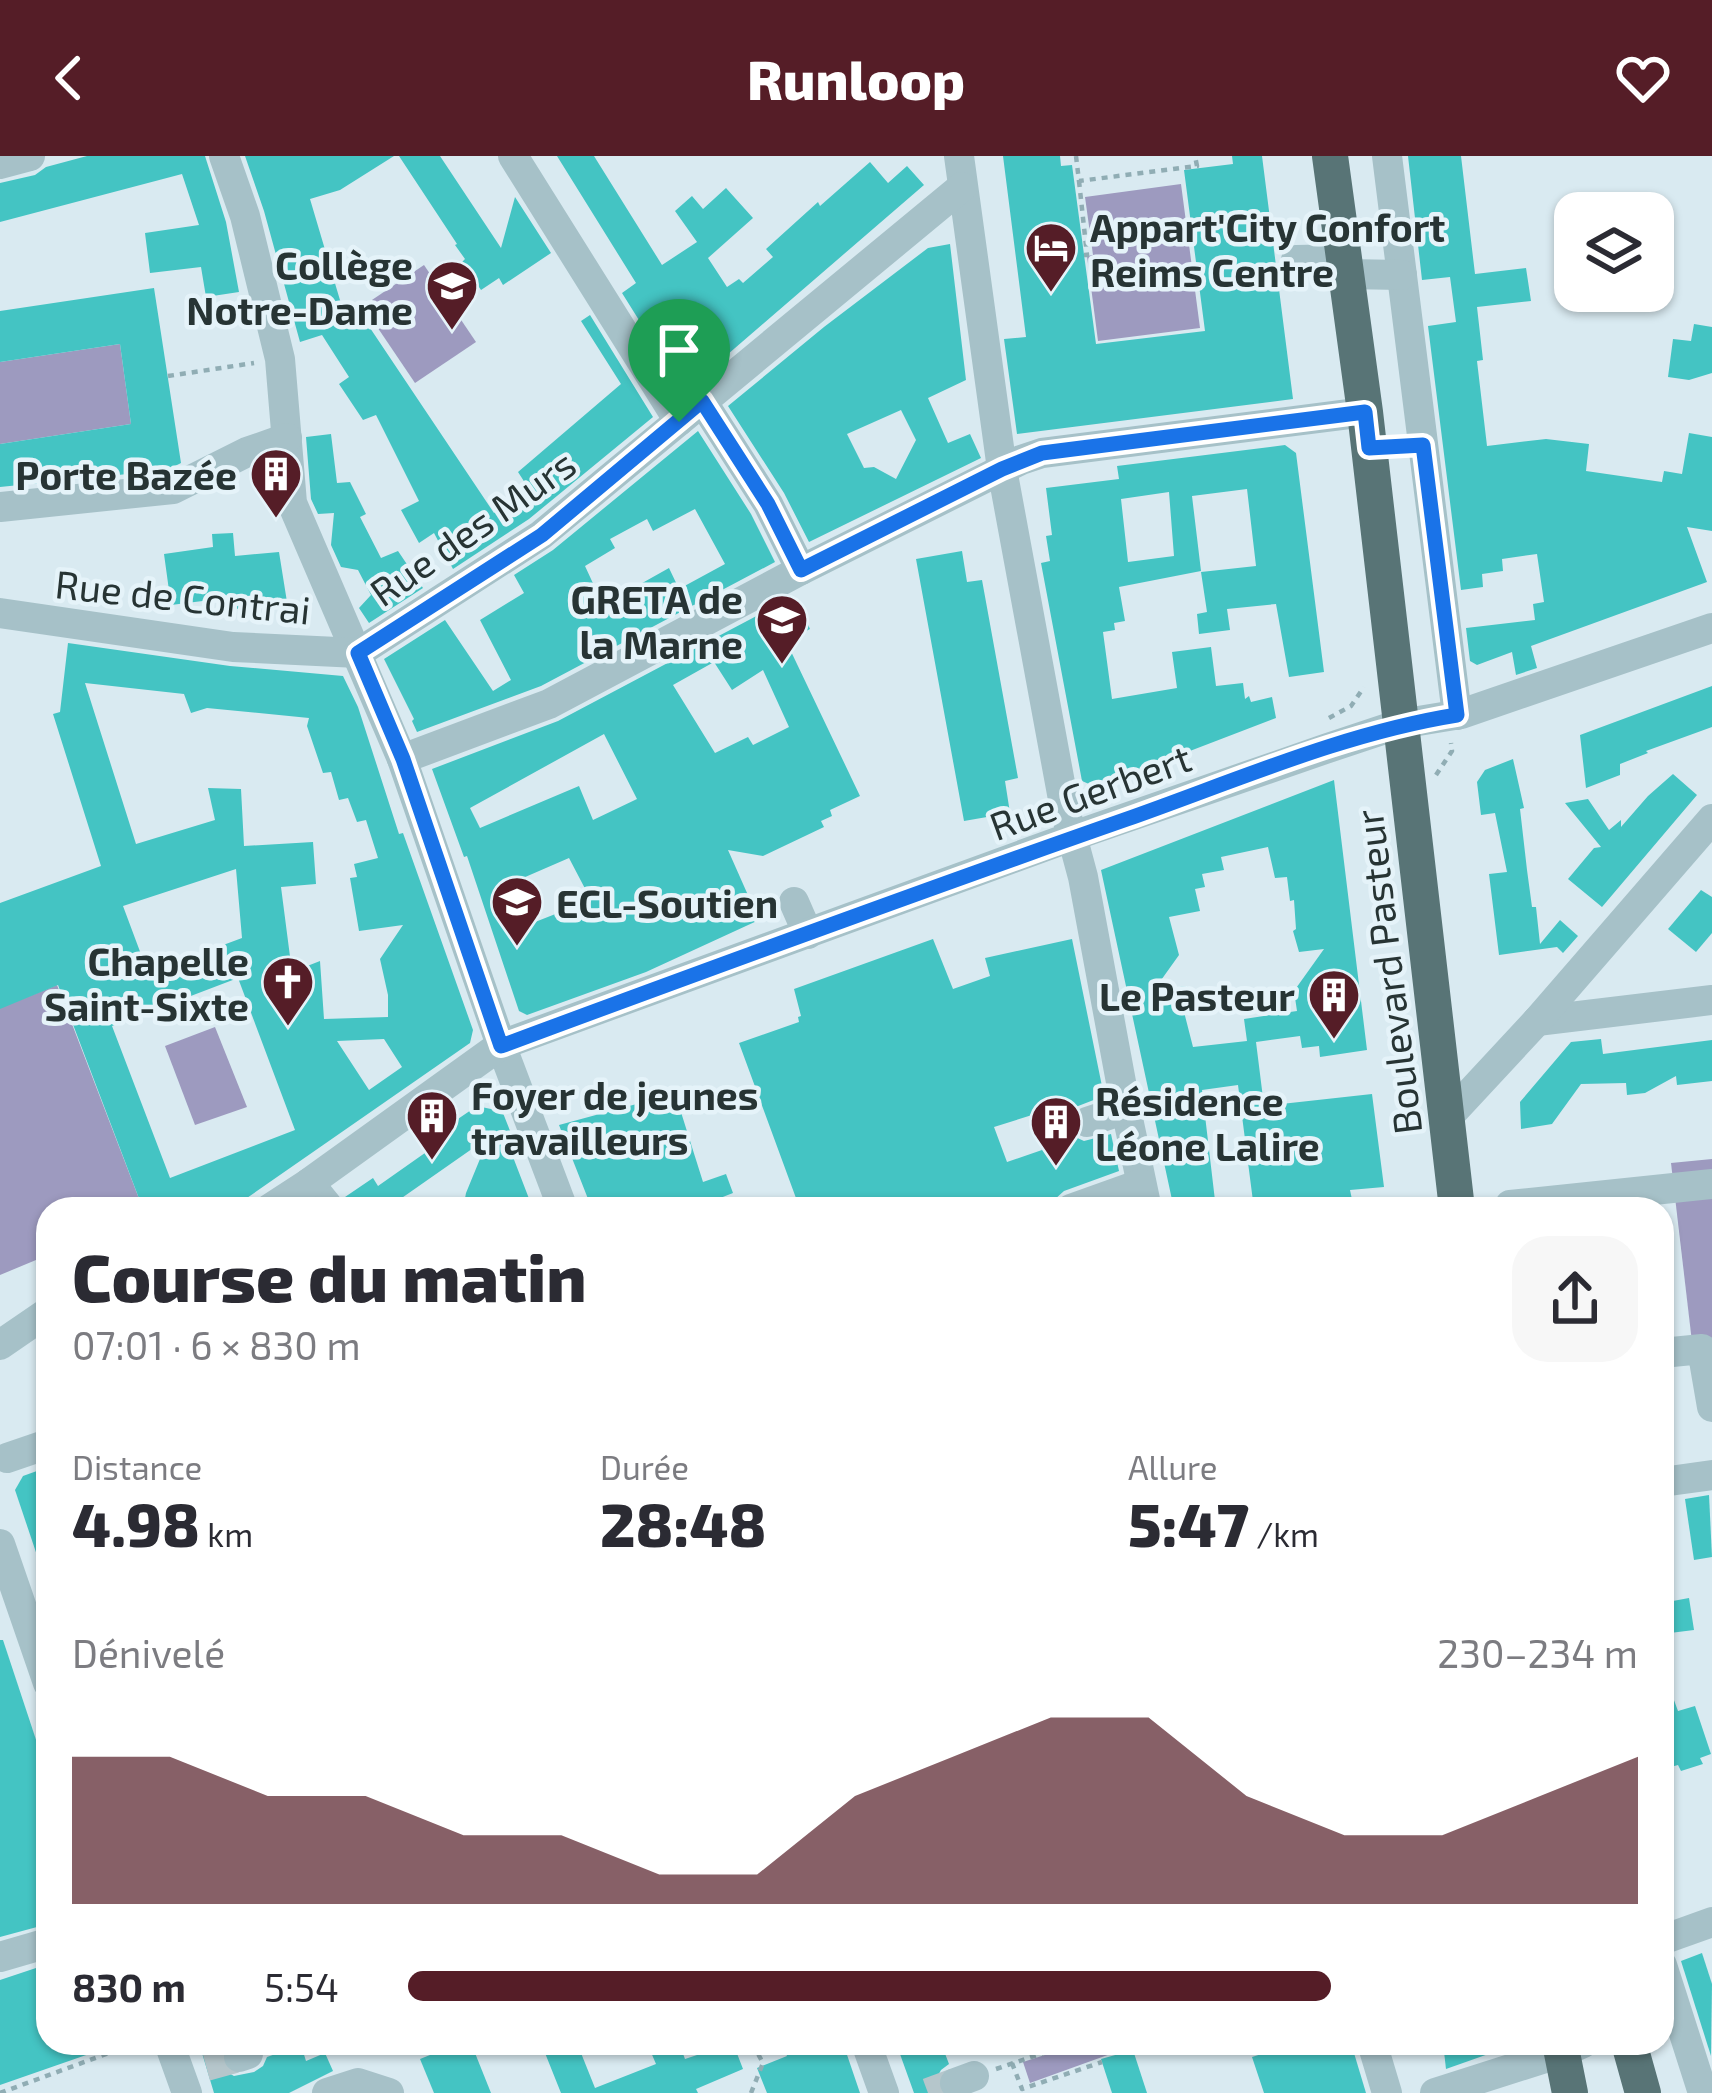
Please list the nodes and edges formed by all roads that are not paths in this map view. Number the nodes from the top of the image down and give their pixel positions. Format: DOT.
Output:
graph roads {
  1 [pos="30,156"];
  2 [pos="224,156"];
  3 [pos="513,156"];
  4 [pos="959,156"];
  5 [pos="1330,156"];
  6 [pos="1387,156"];
  7 [pos="0,164"];
  8 [pos="962,188"];
  9 [pos="1296,260"];
  10 [pos="1345,266"];
  11 [pos="1402,275"];
  12 [pos="691,411"];
  13 [pos="1367,430"];
  14 [pos="286,438"];
  15 [pos="1423,445"];
  16 [pos="1002,469"];
  17 [pos="0,507"];
  18 [pos="801,570"];
  19 [pos="0,613"];
  20 [pos="1712,628"];
  21 [pos="358,653"];
  22 [pos="1457,715"];
  23 [pos="1400,724"];
  24 [pos="403,759"];
  25 [pos="1712,819"];
  26 [pos="1070,838"];
  27 [pos="794,902"];
  28 [pos="808,934"];
  29 [pos="1712,1000"];
  30 [pos="1537,1021"];
  31 [pos="501,1046"];
  32 [pos="1126,1109"];
  33 [pos="1446,1119"];
  34 [pos="1087,1122"];
  35 [pos="309,1184"];
  36 [pos="1712,1184"];
  37 [pos="1144,1196"];
  38 [pos="288,1197"];
  39 [pos="320,1197"];
  40 [pos="558,1197"];
  41 [pos="1456,1197"];
  42 [pos="1587,1197"];
  43 [pos="36,1320"];
  44 [pos="0,1345"];
  45 [pos="1674,1352"];
  46 [pos="1712,1407"];
  47 [pos="36,1448"];
  48 [pos="7,1458"];
  49 [pos="1712,1474"];
  50 [pos="1674,1480"];
  51 [pos="0,1544"];
  52 [pos="36,1648"];
  53 [pos="1712,1922"];
  54 [pos="1674,1936"];
  55 [pos="36,1947"];
  56 [pos="0,1958"];
  57 [pos="1674,2002"];
  58 [pos="870,2055"];
  59 [pos="1376,2055"];
  60 [pos="1543,2055"];
  61 [pos="1568,2055"];
  62 [pos="1632,2055"];
  63 [pos="328,2093"];
  64 [pos="388,2093"];
  65 [pos="884,2093"];
  66 [pos="1387,2093"];
  67 [pos="1435,2093"];
  68 [pos="1570,2093"];
  69 [pos="1642,2093"];
  70 [pos="1703,2093"];
  1 -- 7 [label="street"];
  2 -- 14 [label="street"];
  3 -- 12 [label="street"];
  4 -- 8 [label="street"];
  5 -- 10 [label="main road, Boulevard Pasteur"];
  6 -- 11 [label="street"];
  8 -- 12 [label="street, Rue des Murs"];
  8 -- 16 [label="street"];
  9 -- 10 [label="street"];
  10 -- 11 [label="street"];
  10 -- 13 [label="main road, Boulevard Pasteur"];
  11 -- 15 [label="street"];
  12 -- 18 [label="street"];
  12 -- 21 [label="street, Rue des Murs"];
  13 -- 15 [label="street"];
  13 -- 16 [label="street"];
  13 -- 23 [label="main road, Boulevard Pasteur"];
  14 -- 17 [label="street"];
  14 -- 21 [label="street"];
  15 -- 22 [label="street"];
  16 -- 18 [label="street"];
  16 -- 26 [label="street"];
  18 -- 24 [label="street"];
  19 -- 21 [label="street, Rue de Contrai"];
  20 -- 22 [label="street, Rue Gerbert"];
  21 -- 24 [label="street"];
  22 -- 23 [label="street, Rue Gerbert"];
  23 -- 26 [label="street, Rue Gerbert"];
  23 -- 33 [label="main road, Boulevard Pasteur"];
  24 -- 31 [label="street"];
  25 -- 30 [label="street"];
  26 -- 28 [label="street, Rue Gerbert"];
  26 -- 32 [label="street"];
  27 -- 28 [label="street"];
  28 -- 31 [label="street, Rue Gerbert"];
  29 -- 30 [label="street"];
  30 -- 33 [label="street"];
  31 -- 35 [label="street, Rue Gerbert"];
  31 -- 40 [label="street"];
  32 -- 34 [label="street"];
  32 -- 37 [label="street"];
  33 -- 41 [label="main road, Boulevard Pasteur"];
  35 -- 38 [label="street, Rue Gerbert"];
  35 -- 39 [label="street"];
  36 -- 42 [label="street"];
  43 -- 44 [label="street"];
  45 -- 46 [label="street"];
  47 -- 48 [label="street"];
  49 -- 50 [label="street"];
  51 -- 52 [label="street"];
  53 -- 54 [label="street"];
  55 -- 56 [label="street"];
  57 -- 70 [label="street"];
  58 -- 65 [label="street"];
  59 -- 66 [label="street"];
  60 -- 67 [label="street"];
  61 -- 68 [label="main road"];
  62 -- 69 [label="main road"];
  63 -- 64 [label="street"];
}
